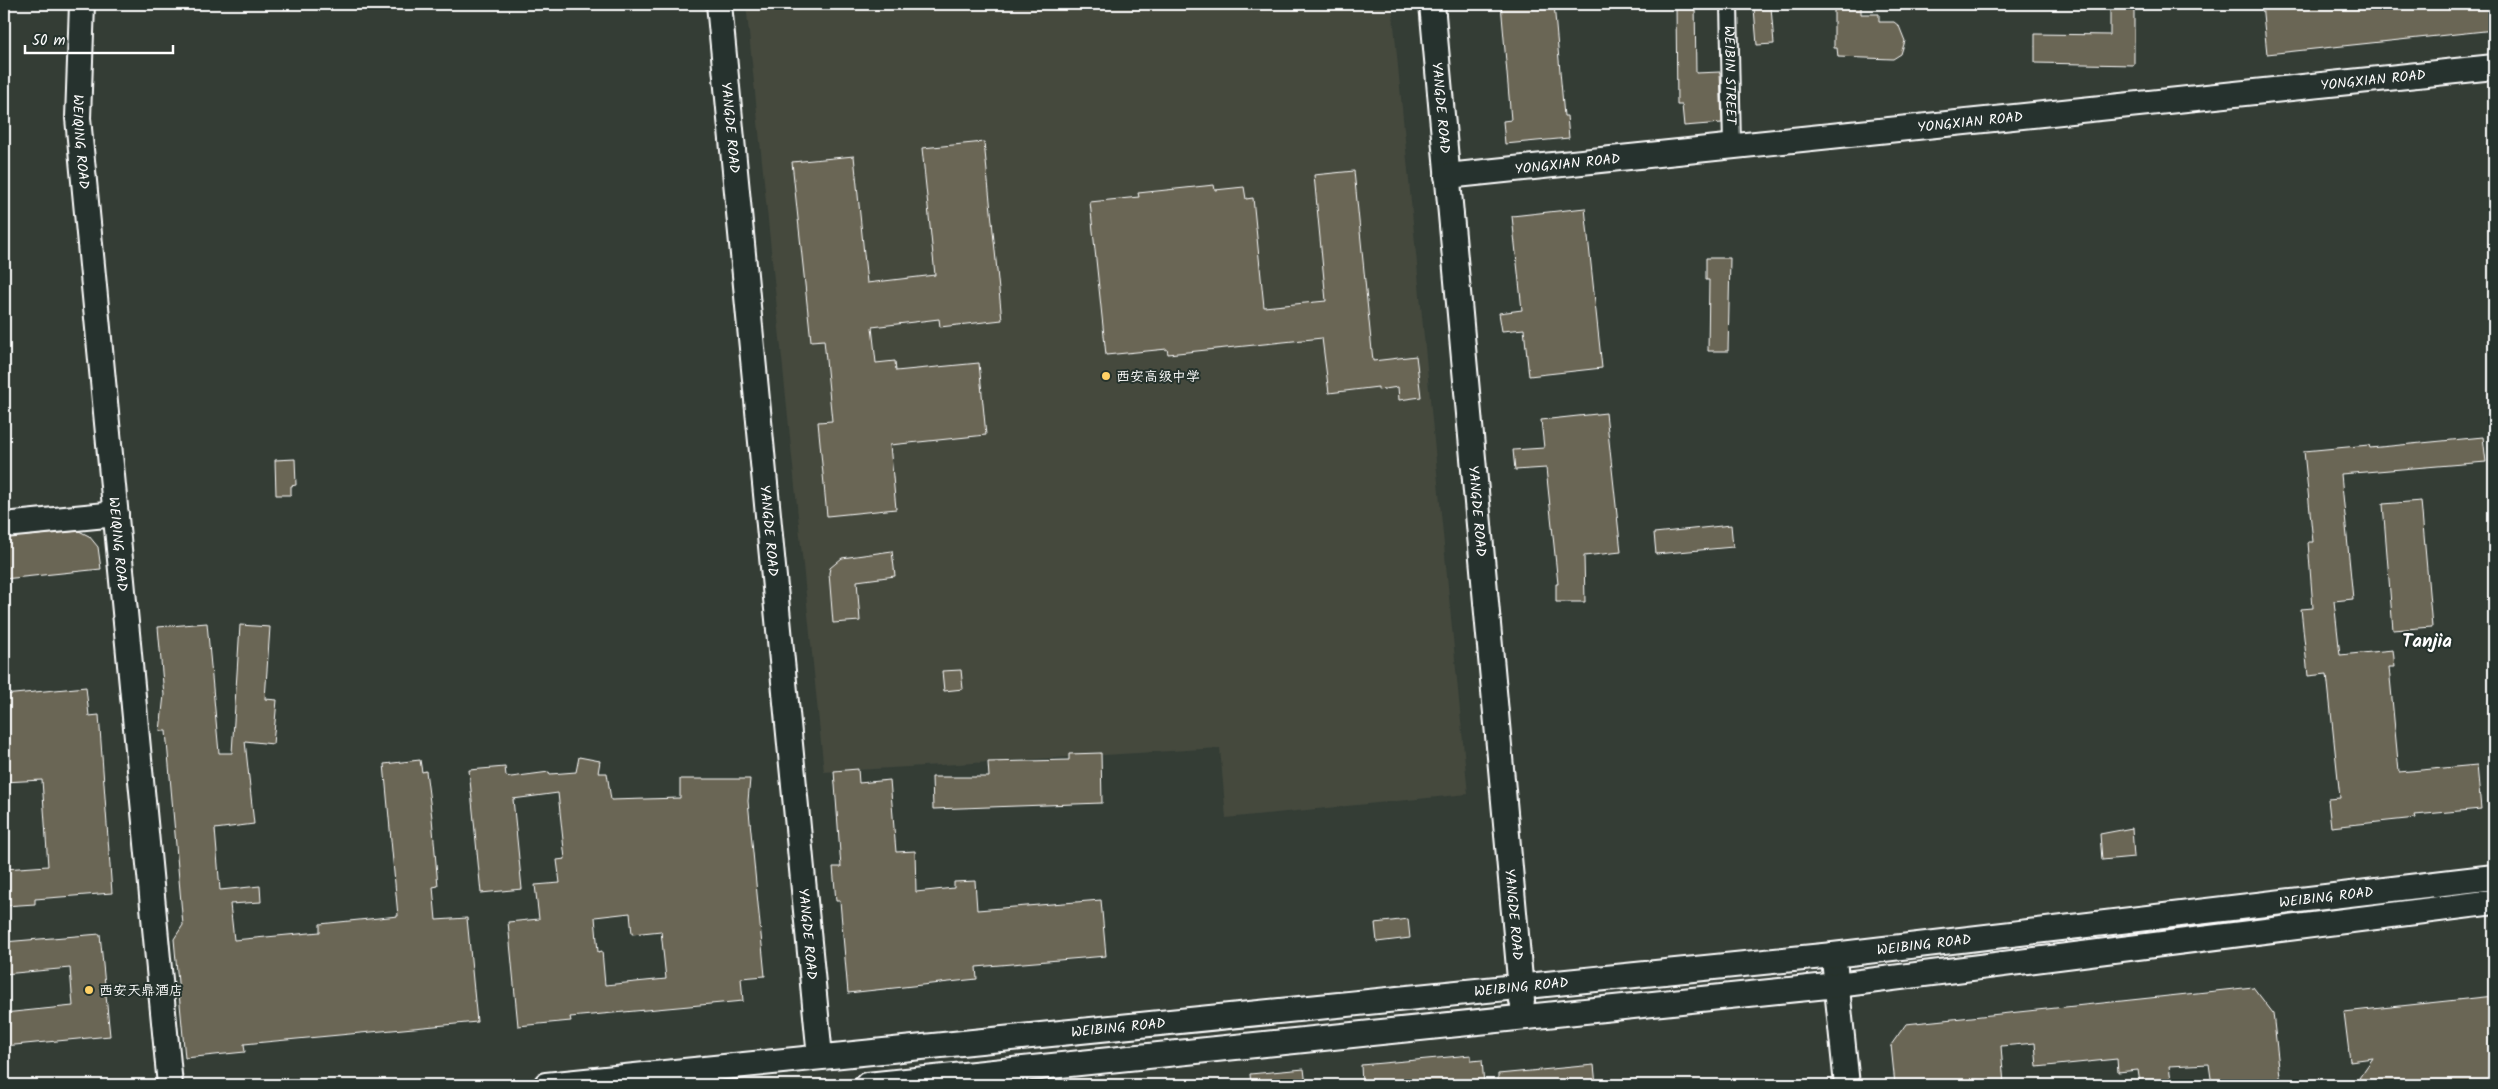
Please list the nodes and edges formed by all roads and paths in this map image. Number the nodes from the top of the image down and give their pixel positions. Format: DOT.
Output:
graph roads {
  1 [pos="82,4"];
  2 [pos="719,4"];
  3 [pos="1432,4"];
  4 [pos="1729,4"];
  5 [pos="2494,67"];
  6 [pos="1732,146"];
  7 [pos="1447,176"];
  8 [pos="116,514"];
  9 [pos="4,525"];
  10 [pos="2494,877"];
  11 [pos="2494,902"];
  12 [pos="1833,955"];
  13 [pos="1836,985"];
  14 [pos="1520,987"];
  15 [pos="1524,1018"];
  16 [pos="820,1058"];
  17 [pos="613,1082"];
  18 [pos="170,1085"];
  19 [pos="546,1085"];
  20 [pos="867,1085"];
  21 [pos="1847,1085"];
  1 -- 8 [label="street, WEIQING ROAD"];
  2 -- 16 [label="street, YANGDE ROAD"];
  3 -- 7 [label="street, YANGDE ROAD"];
  4 -- 6 [label="street, WEIBIN STREET"];
  5 -- 6 [label="street, YONGXIAN ROAD"];
  6 -- 7 [label="street, YONGXIAN ROAD"];
  7 -- 14 [label="street, YANGDE ROAD"];
  8 -- 9 [label="street"];
  8 -- 18 [label="street, WEIQING ROAD"];
  10 -- 12 [label="street, WEIBING ROAD"];
  11 -- 13 [label="street, WEIBING ROAD"];
  12 -- 13 [label="street"];
  12 -- 14 [label="street, WEIBING ROAD"];
  13 -- 15 [label="street, WEIBING ROAD"];
  13 -- 21 [label="street"];
  14 -- 15 [label="street, YANGDE ROAD"];
  14 -- 16 [label="street, WEIBING ROAD"];
  15 -- 20 [label="street, WEIBING ROAD"];
  16 -- 17 [label="street, WEIBING ROAD"];
  17 -- 19 [label="street, WEIBING ROAD"];
}
